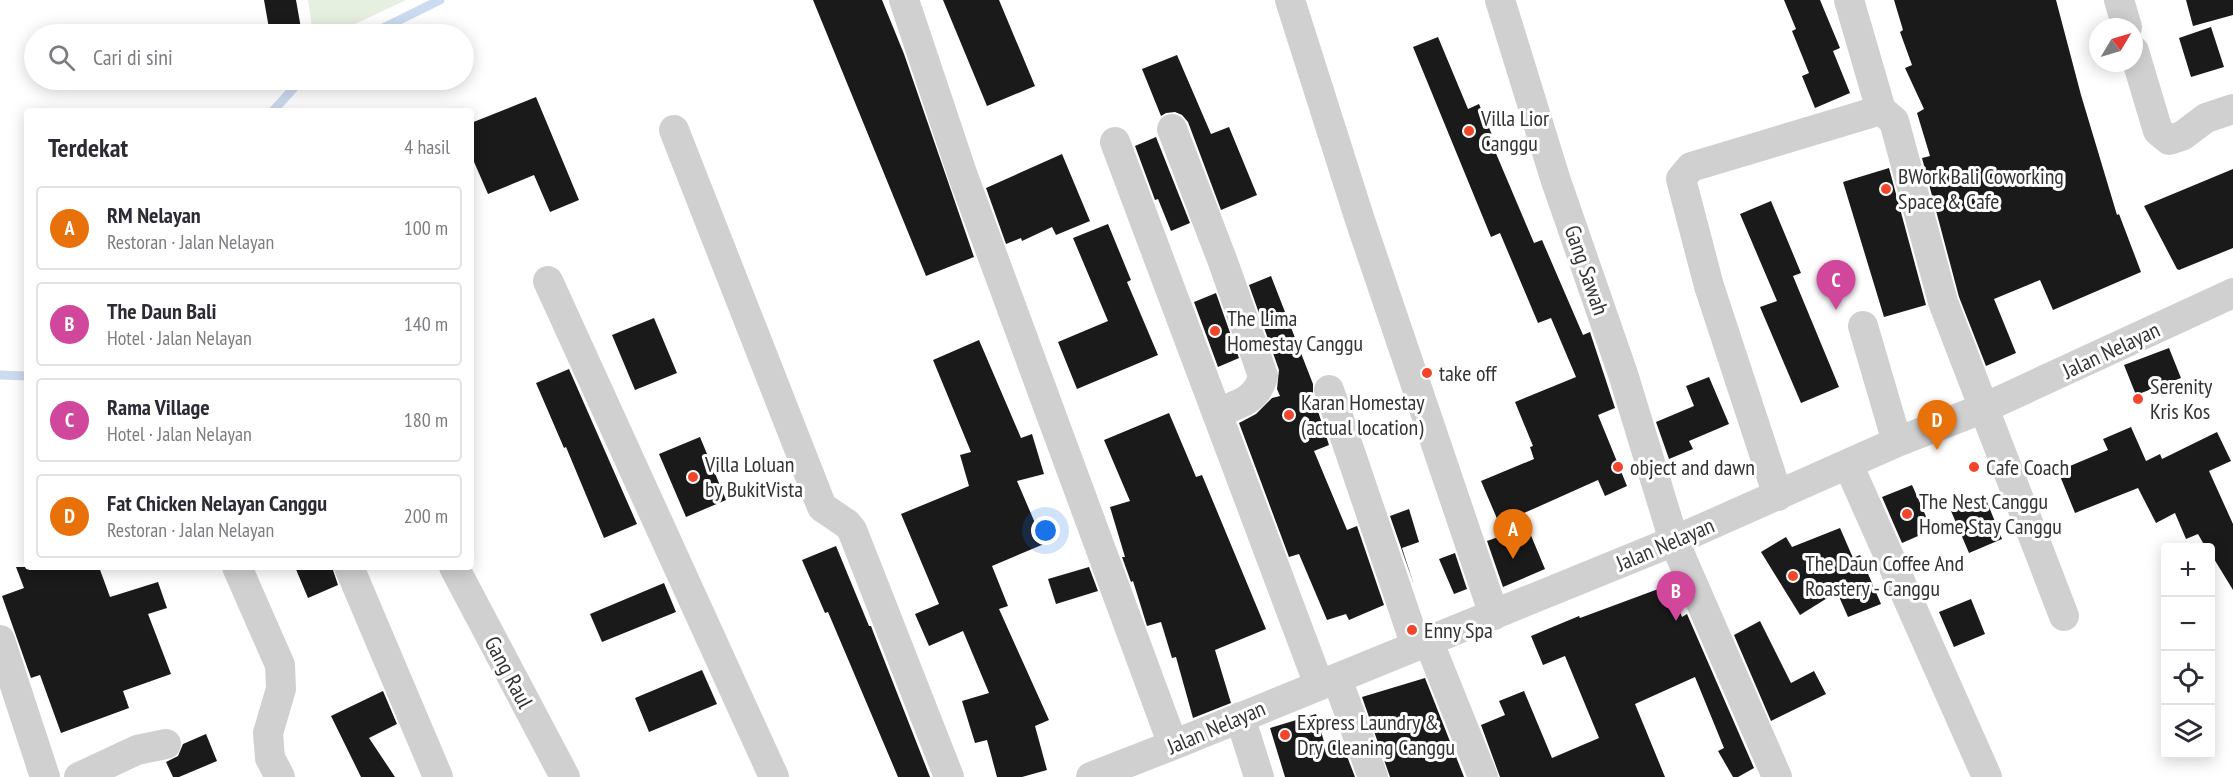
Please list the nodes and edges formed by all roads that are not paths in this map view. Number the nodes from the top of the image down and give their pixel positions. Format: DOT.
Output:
graph roads {
  1 [pos="904,0"];
  2 [pos="1290,0"];
  3 [pos="1500,0"];
  4 [pos="1849,0"];
  5 [pos="2119,0"];
  6 [pos="2124,18"];
  7 [pos="2140,72"];
  8 [pos="2233,109"];
  9 [pos="1881,111"];
  10 [pos="1172,129"];
  11 [pos="674,130"];
  12 [pos="1115,142"];
  13 [pos="549,281"];
  14 [pos="2233,293"];
  15 [pos="1863,326"];
  16 [pos="1329,390"];
  17 [pos="1984,408"];
  18 [pos="1216,413"];
  19 [pos="1897,442"];
  20 [pos="1848,464"];
  21 [pos="1778,496"];
  22 [pos="1674,541"];
  23 [pos="238,570"];
  24 [pos="350,570"];
  25 [pos="456,570"];
  26 [pos="1494,615"];
  27 [pos="2064,616"];
  28 [pos="0,640"];
  29 [pos="1422,643"];
  30 [pos="1328,682"];
  31 [pos="1240,717"];
  32 [pos="166,744"];
  33 [pos="1173,745"];
  34 [pos="1129,770"];
  35 [pos="45,777"];
  36 [pos="79,777"];
  37 [pos="280,777"];
  38 [pos="438,777"];
  39 [pos="565,777"];
  40 [pos="774,777"];
  41 [pos="949,777"];
  42 [pos="1091,777"];
  43 [pos="1259,777"];
  44 [pos="1373,777"];
  45 [pos="1483,777"];
  46 [pos="1777,777"];
  47 [pos="1987,777"];
  1 -- 33 [label="street"];
  2 -- 26 [label="street"];
  3 -- 22 [label="street, Gang Sawah"];
  4 -- 9 [label="street"];
  5 -- 6 [label="street"];
  7 -- 8 [label="street"];
  9 -- 17 [label="street"];
  9 -- 21 [label="street"];
  10 -- 18 [label="street"];
  11 -- 41 [label="street"];
  12 -- 18 [label="street"];
  13 -- 40 [label="street"];
  14 -- 17 [label="street, Jalan Nelayan"];
  15 -- 19 [label="street"];
  16 -- 29 [label="street"];
  17 -- 19 [label="street, Jalan Nelayan"];
  17 -- 27 [label="street"];
  18 -- 30 [label="street"];
  19 -- 20 [label="street, Jalan Nelayan"];
  20 -- 21 [label="street, Jalan Nelayan"];
  20 -- 47 [label="street"];
  21 -- 22 [label="street, Jalan Nelayan"];
  22 -- 26 [label="street, Jalan Nelayan"];
  22 -- 46 [label="street, Gang Sawah"];
  23 -- 37 [label="street"];
  24 -- 38 [label="street"];
  25 -- 39 [label="street, Gang Raul"];
  26 -- 29 [label="street, Jalan Nelayan"];
  28 -- 35 [label="street"];
  29 -- 30 [label="street, Jalan Nelayan"];
  29 -- 45 [label="street"];
  30 -- 31 [label="street, Jalan Nelayan"];
  30 -- 44 [label="street"];
  31 -- 33 [label="street, Jalan Nelayan"];
  31 -- 43 [label="street"];
  32 -- 36 [label="street"];
  33 -- 34 [label="street, Jalan Nelayan"];
  34 -- 42 [label="street, Jalan Nelayan"];
}
